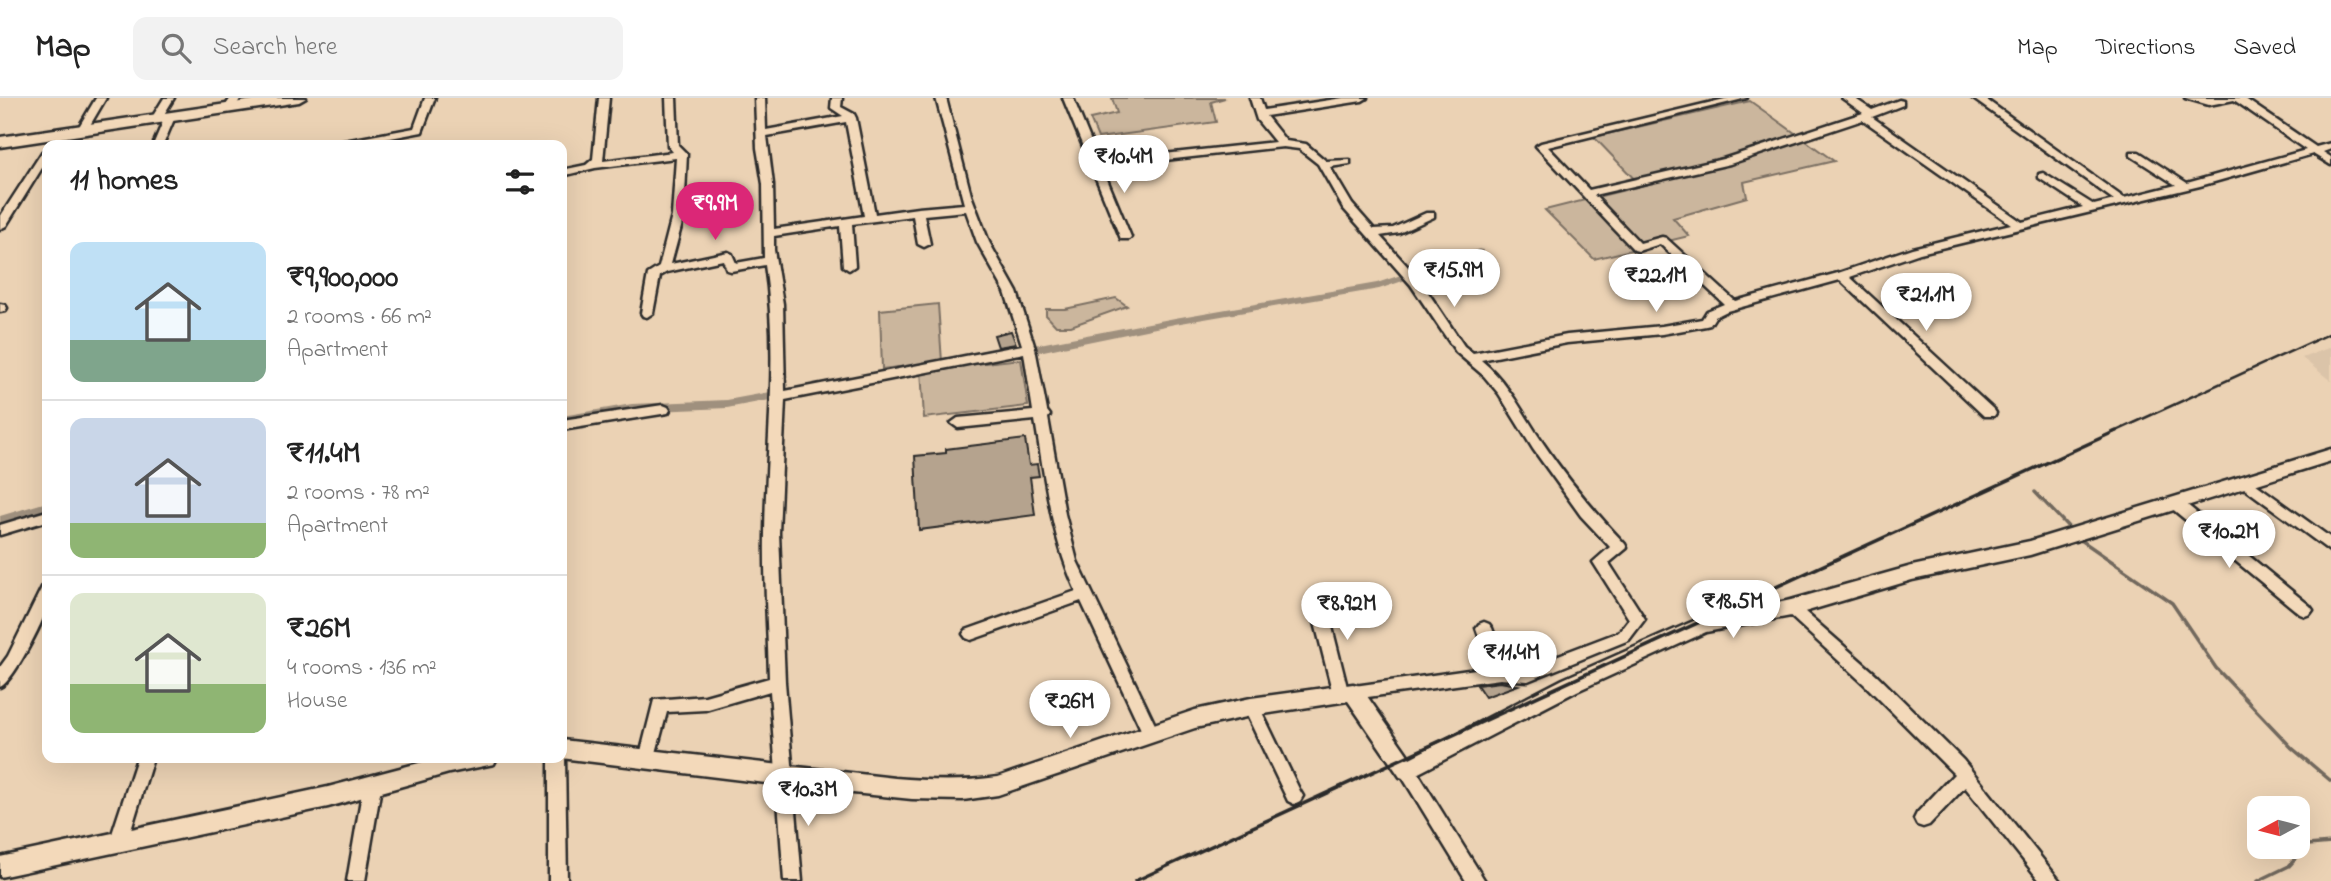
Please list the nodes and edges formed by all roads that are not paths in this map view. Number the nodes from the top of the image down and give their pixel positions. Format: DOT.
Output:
graph roads {
  1 [pos="102,98"];
  2 [pos="169,98"];
  3 [pos="299,98"];
  4 [pos="429,98"];
  5 [pos="604,98"];
  6 [pos="671,98"];
  7 [pos="760,98"];
  8 [pos="836,98"];
  9 [pos="940,98"];
  10 [pos="1069,98"];
  11 [pos="1255,98"];
  12 [pos="1362,98"];
  13 [pos="1742,98"];
  14 [pos="1847,98"];
  15 [pos="1977,98"];
  16 [pos="2190,98"];
  17 [pos="2232,98"];
  18 [pos="2237,98"];
  19 [pos="232,103"];
  20 [pos="1899,103"];
  21 [pos="1260,114"];
  22 [pos="1867,115"];
  23 [pos="163,118"];
  24 [pos="851,118"];
  25 [pos="82,130"];
  26 [pos="762,134"];
  27 [pos="54,139"];
  28 [pos="159,140"];
  29 [pos="365,140"];
  30 [pos="0,142"];
  31 [pos="1283,144"];
  32 [pos="2331,146"];
  33 [pos="2315,151"];
  34 [pos="682,154"];
  35 [pos="2135,154"];
  36 [pos="42,160"];
  37 [pos="1346,162"];
  38 [pos="2331,162"];
  39 [pos="1323,164"];
  40 [pos="594,165"];
  41 [pos="1094,165"];
  42 [pos="567,172"];
  43 [pos="2043,176"];
  44 [pos="2184,186"];
  45 [pos="1585,194"];
  46 [pos="2122,201"];
  47 [pos="970,207"];
  48 [pos="2091,208"];
  49 [pos="918,211"];
  50 [pos="1430,215"];
  51 [pos="870,219"];
  52 [pos="846,224"];
  53 [pos="2018,224"];
  54 [pos="0,226"];
  55 [pos="768,233"];
  56 [pos="1372,233"];
  57 [pos="1125,237"];
  58 [pos="924,244"];
  59 [pos="769,261"];
  60 [pos="849,266"];
  61 [pos="664,268"];
  62 [pos="1842,276"];
  63 [pos="1732,305"];
  64 [pos="647,313"];
  65 [pos="1029,350"];
  66 [pos="1470,358"];
  67 [pos="778,395"];
  68 [pos="663,411"];
  69 [pos="1989,413"];
  70 [pos="1043,415"];
  71 [pos="958,423"];
  72 [pos="567,424"];
  73 [pos="2331,455"];
  74 [pos="2245,481"];
  75 [pos="2175,503"];
  76 [pos="42,517"];
  77 [pos="0,530"];
  78 [pos="2331,546"];
  79 [pos="1084,594"];
  80 [pos="1317,599"];
  81 [pos="42,601"];
  82 [pos="1791,608"];
  83 [pos="2305,610"];
  84 [pos="1484,628"];
  85 [pos="971,634"];
  86 [pos="1500,671"];
  87 [pos="0,680"];
  88 [pos="777,682"];
  89 [pos="1347,693"];
  90 [pos="1251,707"];
  91 [pos="1151,733"];
  92 [pos="567,750"];
  93 [pos="647,759"];
  94 [pos="143,763"];
  95 [pos="444,763"];
  96 [pos="557,763"];
  97 [pos="1407,770"];
  98 [pos="1965,775"];
  99 [pos="784,778"];
  100 [pos="372,787"];
  101 [pos="1294,796"];
  102 [pos="1923,819"];
  103 [pos="119,839"];
  104 [pos="0,867"];
  105 [pos="2048,880"];
  106 [pos="356,881"];
  107 [pos="558,881"];
  108 [pos="793,881"];
  109 [pos="1476,881"];
  1 -- 25 [label="street"];
  2 -- 23 [label="street"];
  3 -- 19 [label="highway"];
  4 -- 29 [label="street"];
  5 -- 40 [label="street"];
  6 -- 34 [label="street"];
  7 -- 26 [label="street"];
  8 -- 24 [label="street"];
  9 -- 47 [label="street"];
  10 -- 41 [label="street"];
  11 -- 21 [label="street"];
  12 -- 21 [label="street"];
  13 -- 45 [label="street"];
  14 -- 22 [label="street"];
  15 -- 46 [label="street"];
  16 -- 17 [label="street"];
  18 -- 33 [label="street"];
  19 -- 23 [label="highway"];
  20 -- 22 [label="street"];
  21 -- 31 [label="street"];
  22 -- 45 [label="street"];
  22 -- 53 [label="street"];
  23 -- 25 [label="highway"];
  23 -- 28 [label="street"];
  24 -- 26 [label="street"];
  24 -- 51 [label="street"];
  25 -- 27 [label="highway"];
  26 -- 55 [label="street"];
  27 -- 30 [label="highway"];
  31 -- 39 [label="street"];
  31 -- 41 [label="street"];
  32 -- 33 [label="street"];
  33 -- 38 [label="street"];
  33 -- 44 [label="street"];
  34 -- 40 [label="street"];
  34 -- 61 [label="street"];
  35 -- 44 [label="street"];
  36 -- 54 [label="street"];
  37 -- 39 [label="street"];
  39 -- 56 [label="street"];
  40 -- 42 [label="street"];
  41 -- 57 [label="street"];
  43 -- 48 [label="street"];
  44 -- 46 [label="street"];
  45 -- 63 [label="street"];
  46 -- 48 [label="street"];
  47 -- 49 [label="street"];
  47 -- 65 [label="street"];
  48 -- 53 [label="street"];
  49 -- 51 [label="street"];
  49 -- 58 [label="street"];
  50 -- 56 [label="street"];
  51 -- 52 [label="street"];
  52 -- 55 [label="street"];
  52 -- 60 [label="street"];
  53 -- 62 [label="street"];
  55 -- 59 [label="street"];
  56 -- 66 [label="street"];
  59 -- 61 [label="street"];
  59 -- 67 [label="street"];
  61 -- 64 [label="street"];
  62 -- 63 [label="street"];
  62 -- 69 [label="street"];
  63 -- 66 [label="street"];
  65 -- 67 [label="street"];
  65 -- 70 [label="street"];
  66 -- 86 [label="street"];
  67 -- 88 [label="street"];
  68 -- 72 [label="street"];
  70 -- 71 [label="street"];
  70 -- 79 [label="street"];
  73 -- 74 [label="main road"];
  74 -- 75 [label="main road"];
  74 -- 78 [label="street"];
  75 -- 82 [label="main road"];
  75 -- 83 [label="street"];
  76 -- 77 [label="street"];
  79 -- 85 [label="street"];
  79 -- 91 [label="street"];
  80 -- 89 [label="street"];
  81 -- 87 [label="street"];
  82 -- 97 [label="main road"];
  82 -- 98 [label="street"];
  84 -- 86 [label="street"];
  86 -- 89 [label="street"];
  88 -- 93 [label="street"];
  88 -- 99 [label="street"];
  89 -- 90 [label="main road"];
  89 -- 97 [label="main road"];
  90 -- 91 [label="main road"];
  90 -- 101 [label="street"];
  91 -- 99 [label="main road"];
  92 -- 93 [label="main road"];
  93 -- 99 [label="main road"];
  94 -- 103 [label="street"];
  95 -- 100 [label="main road"];
  96 -- 107 [label="street"];
  97 -- 109 [label="street"];
  98 -- 102 [label="street"];
  98 -- 105 [label="street"];
  99 -- 108 [label="street"];
  100 -- 103 [label="main road"];
  100 -- 106 [label="street"];
  103 -- 104 [label="main road"];
}
